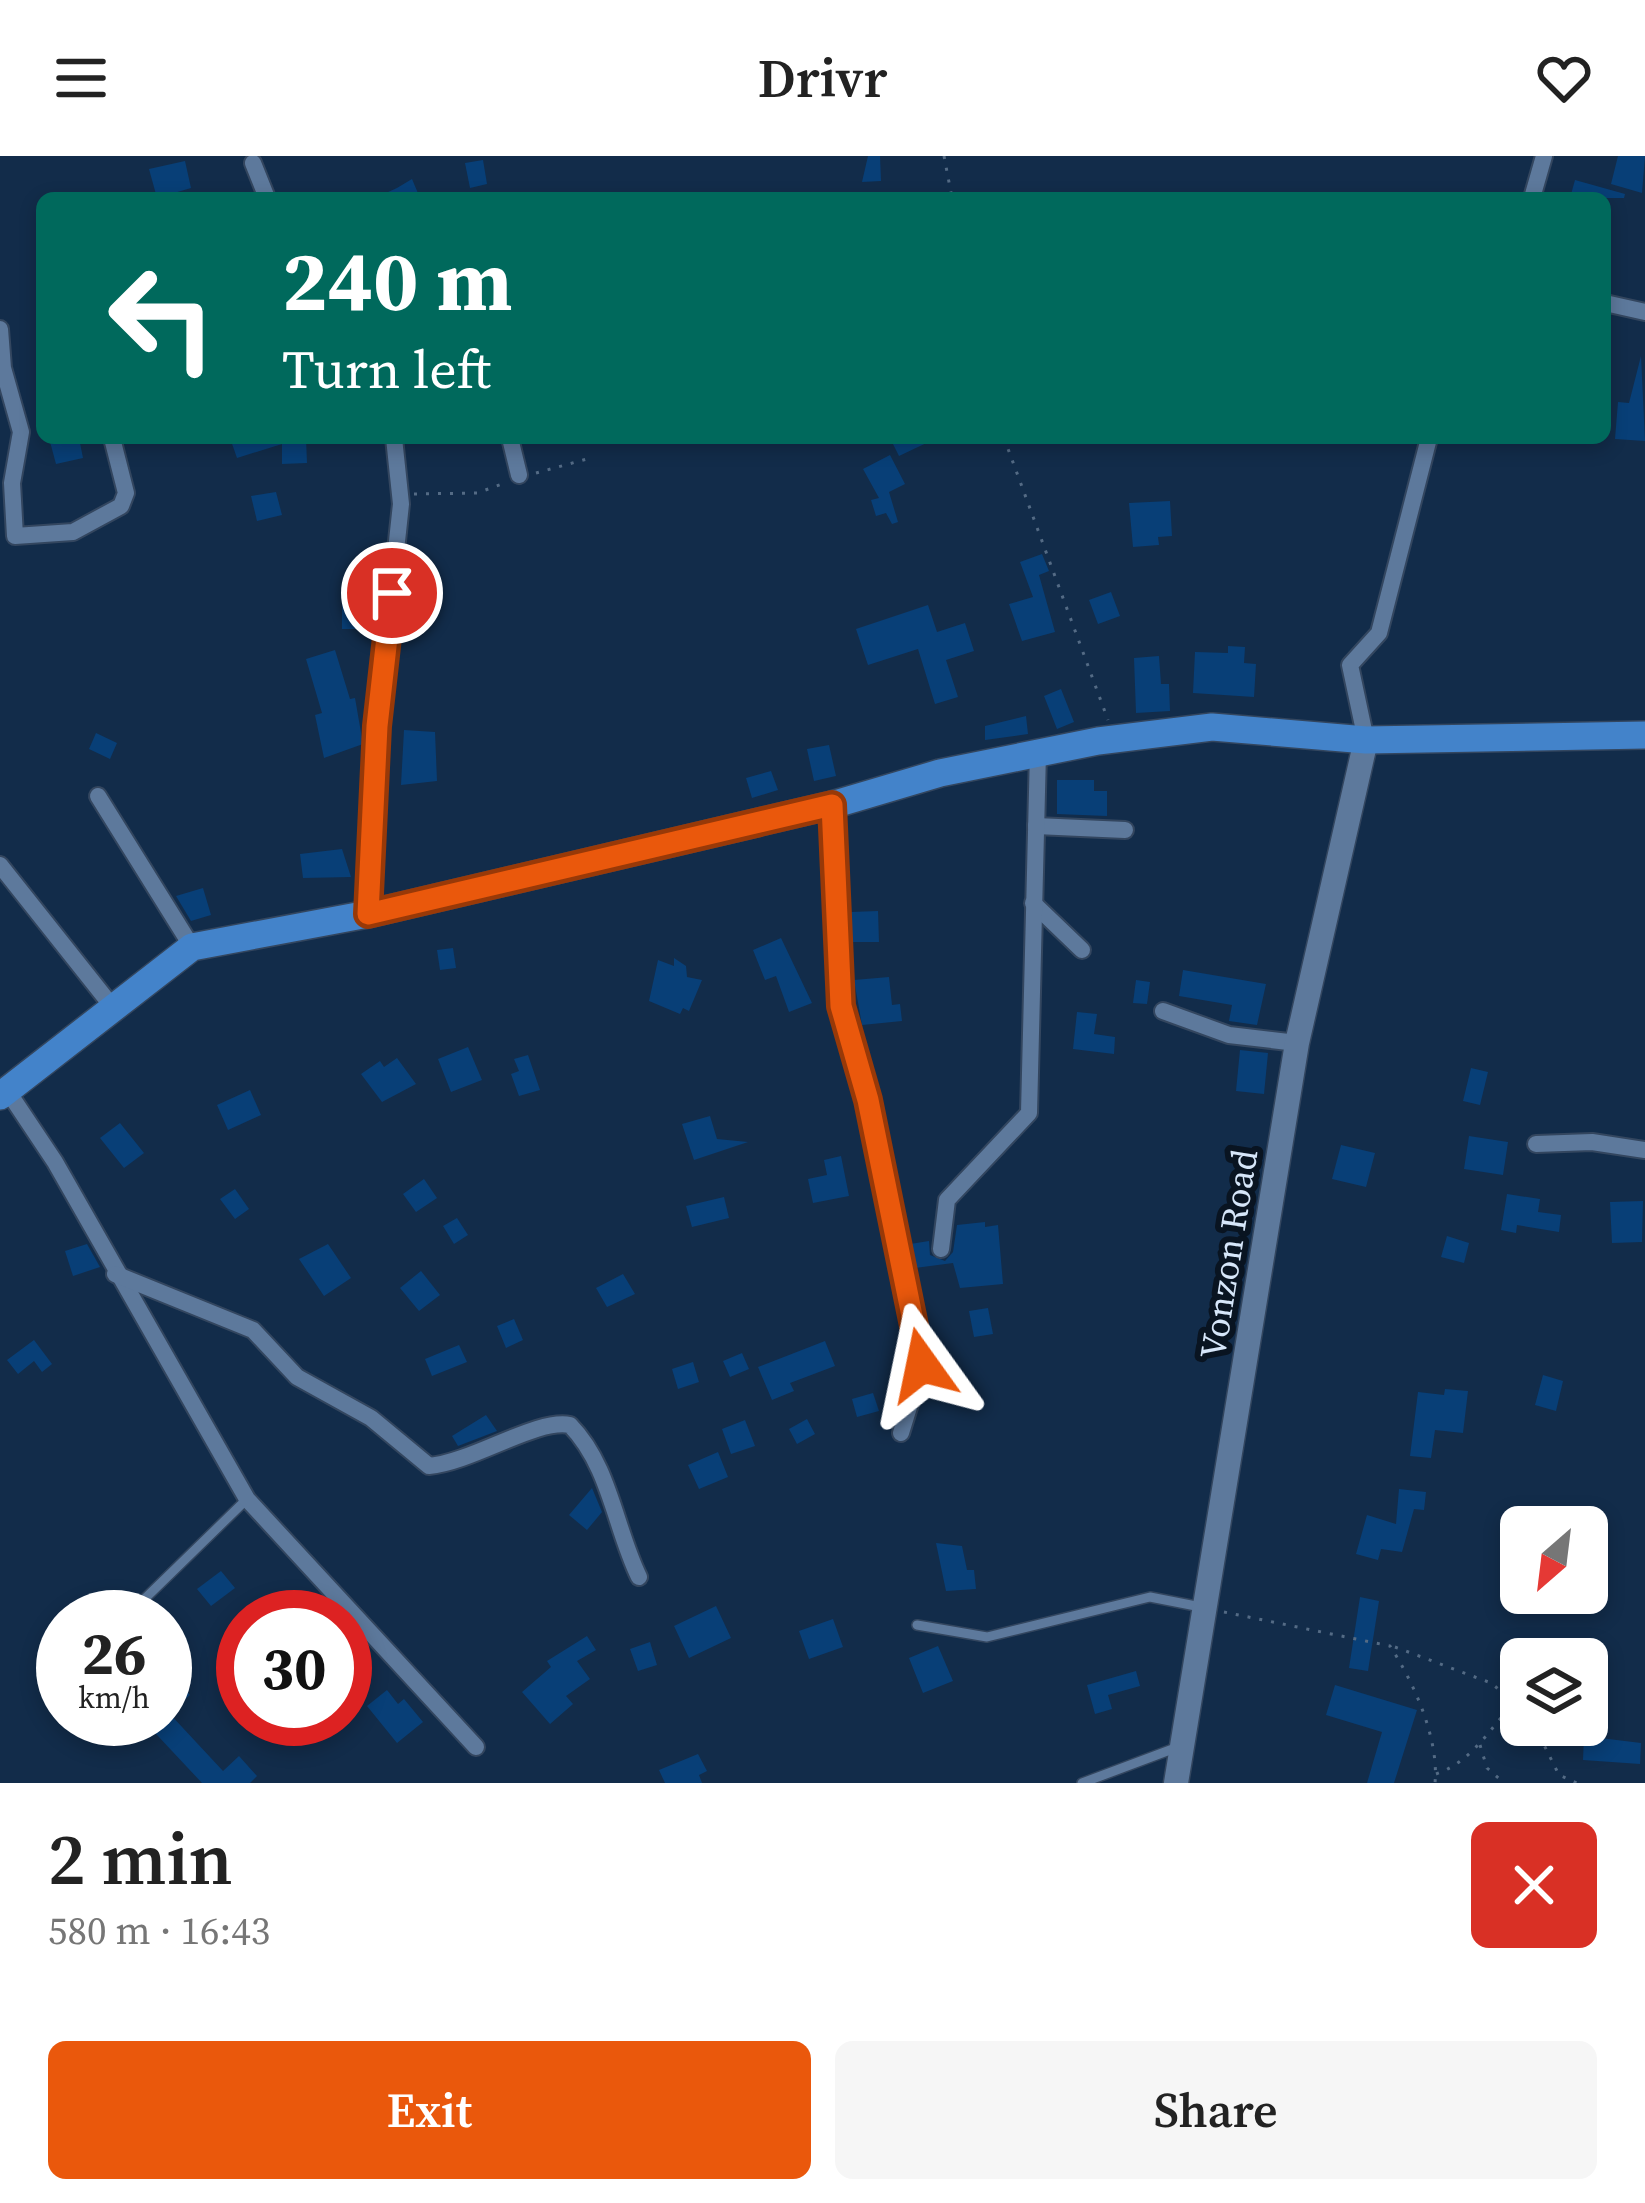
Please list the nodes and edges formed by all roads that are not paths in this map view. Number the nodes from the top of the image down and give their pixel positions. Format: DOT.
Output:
graph roads {
  1 [pos="1544,156"];
  2 [pos="253,163"];
  3 [pos="265,192"];
  4 [pos="1534,192"];
  5 [pos="1611,304"];
  6 [pos="1645,312"];
  7 [pos="0,329"];
  8 [pos="114,444"];
  9 [pos="395,444"];
  10 [pos="511,444"];
  11 [pos="1428,444"];
  12 [pos="519,475"];
  13 [pos="1645,735"];
  14 [pos="1366,740"];
  15 [pos="1037,752"];
  16 [pos="98,796"];
  17 [pos="832,805"];
  18 [pos="1036,826"];
  19 [pos="1125,830"];
  20 [pos="0,865"];
  21 [pos="1033,903"];
  22 [pos="368,914"];
  23 [pos="192,947"];
  24 [pos="1082,950"];
  25 [pos="111,1005"];
  26 [pos="1163,1011"];
  27 [pos="1297,1043"];
  28 [pos="3,1093"];
  29 [pos="1536,1144"];
  30 [pos="1645,1150"];
  31 [pos="941,1249"];
  32 [pos="115,1274"];
  33 [pos="901,1433"];
  34 [pos="248,1499"];
  35 [pos="639,1577"];
  36 [pos="154,1590"];
  37 [pos="1207,1608"];
  38 [pos="917,1625"];
  39 [pos="1183,1746"];
  40 [pos="476,1747"];
  41 [pos="1082,1783"];
  42 [pos="1176,1783"];
  1 -- 4 [label="street"];
  2 -- 3 [label="street"];
  5 -- 6 [label="street"];
  7 -- 8 [label="street"];
  9 -- 22 [label="street"];
  10 -- 12 [label="street"];
  11 -- 14 [label="street"];
  13 -- 14 [label="main road"];
  14 -- 15 [label="main road"];
  14 -- 27 [label="street, Vonzon Road"];
  15 -- 17 [label="main road"];
  15 -- 18 [label="street"];
  16 -- 23 [label="street"];
  17 -- 22 [label="main road"];
  17 -- 33 [label="street"];
  18 -- 19 [label="street"];
  18 -- 21 [label="street"];
  20 -- 25 [label="street"];
  21 -- 24 [label="street"];
  21 -- 31 [label="street"];
  22 -- 23 [label="main road"];
  23 -- 25 [label="main road"];
  25 -- 28 [label="main road"];
  26 -- 27 [label="street"];
  27 -- 37 [label="street, Vonzon Road"];
  28 -- 32 [label="street"];
  29 -- 30 [label="street"];
  32 -- 34 [label="street"];
  32 -- 35 [label="street"];
  34 -- 36 [label="lane"];
  34 -- 40 [label="street"];
  37 -- 38 [label="lane"];
  37 -- 39 [label="street, Vonzon Road"];
  39 -- 41 [label="lane"];
  39 -- 42 [label="street, Vonzon Road"];
}
